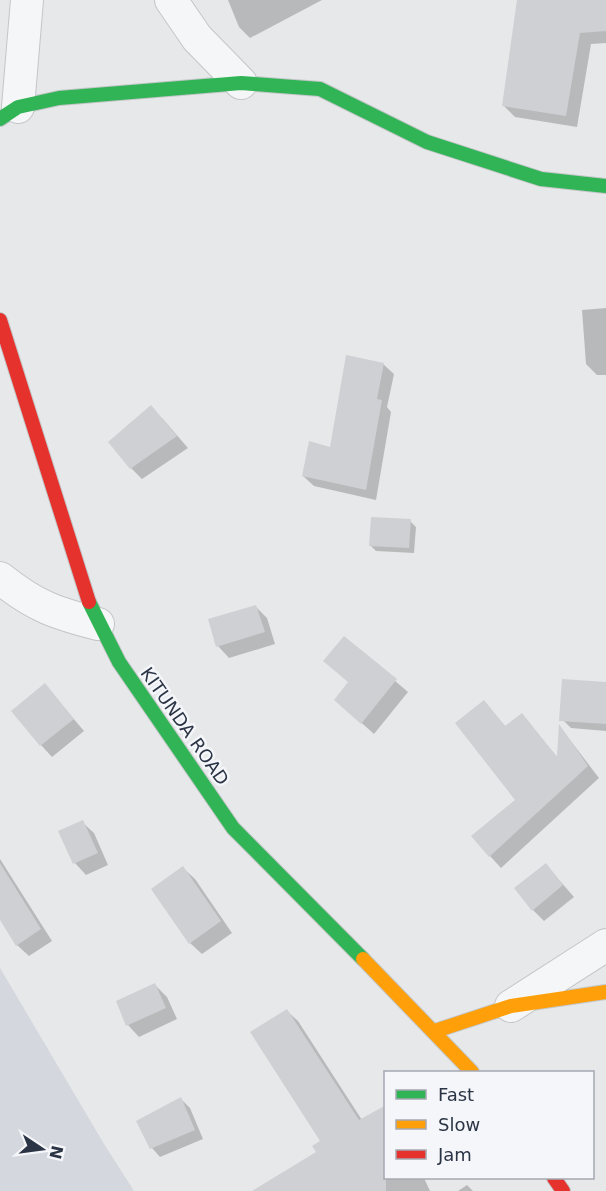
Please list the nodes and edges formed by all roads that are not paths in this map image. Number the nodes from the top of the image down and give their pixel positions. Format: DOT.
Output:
graph roads {
  1 [pos="27,0"];
  2 [pos="171,0"];
  3 [pos="242,83"];
  4 [pos="9,113"];
  5 [pos="606,186"];
  6 [pos="0,320"];
  7 [pos="0,578"];
  8 [pos="98,624"];
  9 [pos="606,945"];
  10 [pos="606,992"];
  11 [pos="511,1006"];
  12 [pos="606,1008"];
  13 [pos="435,1031"];
  14 [pos="471,1071"];
  1 -- 4 [label="street"];
  2 -- 3 [label="street"];
  3 -- 4 [label="street"];
  3 -- 5 [label="street"];
  6 -- 8 [label="street, KITUNDA ROAD"];
  7 -- 8 [label="street"];
  8 -- 13 [label="street, KITUNDA ROAD"];
  9 -- 11 [label="street"];
  10 -- 11 [label="street"];
  11 -- 12 [label="street"];
  11 -- 13 [label="street"];
  13 -- 14 [label="street, KITUNDA ROAD"];
}
